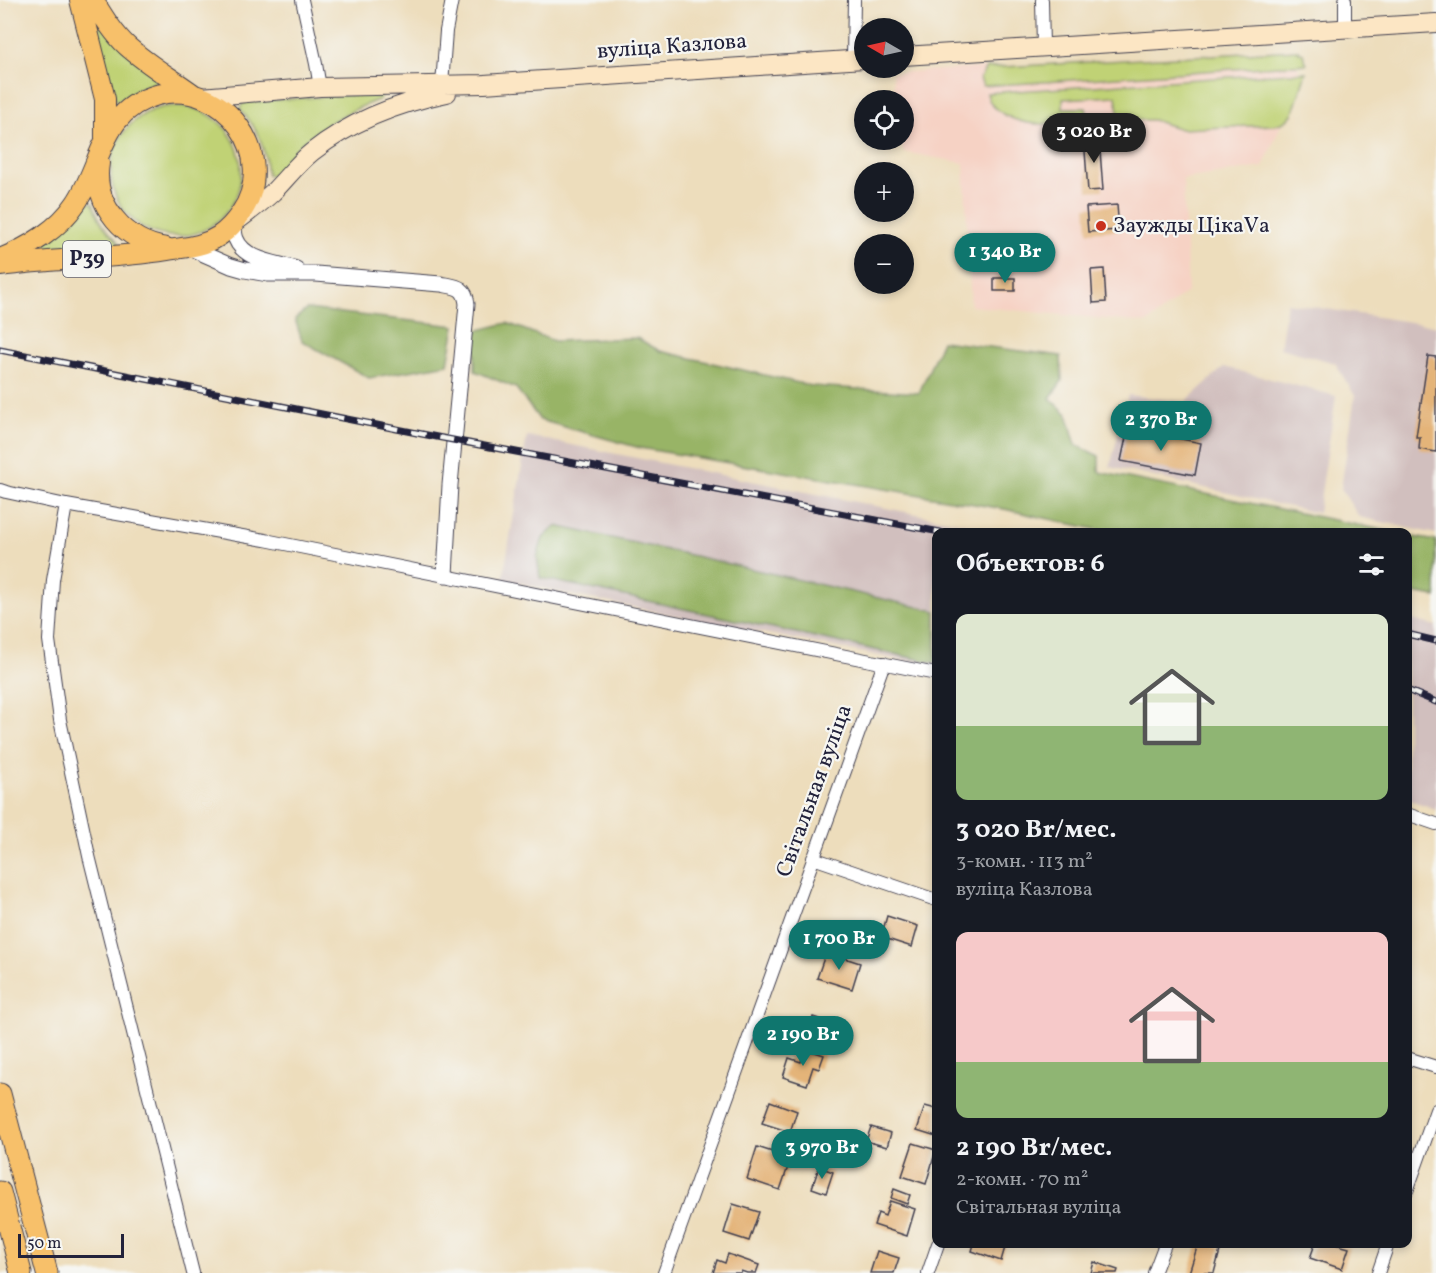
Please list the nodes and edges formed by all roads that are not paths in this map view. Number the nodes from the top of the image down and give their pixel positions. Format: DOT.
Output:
graph roads {
  1 [pos="80,0"];
  2 [pos="93,0"];
  3 [pos="302,0"];
  4 [pos="452,0"];
  5 [pos="854,0"];
  6 [pos="1042,0"];
  7 [pos="1345,0"];
  8 [pos="856,18"];
  9 [pos="1436,23"];
  10 [pos="1345,28"];
  11 [pos="1043,48"];
  12 [pos="914,55"];
  13 [pos="854,59"];
  14 [pos="484,84"];
  15 [pos="442,85"];
  16 [pos="320,87"];
  17 [pos="197,96"];
  18 [pos="103,145"];
  19 [pos="234,224"];
  20 [pos="181,249"];
  21 [pos="0,259"];
  22 [pos="0,266"];
  23 [pos="316,274"];
  24 [pos="0,490"];
  25 [pos="66,505"];
  26 [pos="444,575"];
  27 [pos="884,663"];
  28 [pos="932,673"];
  29 [pos="1412,816"];
  30 [pos="1436,824"];
  31 [pos="813,858"];
  32 [pos="932,899"];
  33 [pos="1412,1060"];
  34 [pos="1436,1067"];
  35 [pos="0,1094"];
  36 [pos="1436,1110"];
  37 [pos="1412,1177"];
  38 [pos="0,1192"];
  39 [pos="937,1248"];
  40 [pos="1163,1248"];
  41 [pos="1387,1248"];
  42 [pos="21,1273"];
  43 [pos="47,1273"];
  44 [pos="193,1273"];
  45 [pos="664,1273"];
  46 [pos="928,1273"];
  47 [pos="1154,1273"];
  48 [pos="1378,1273"];
  1 -- 18 [label="main road, Р39"];
  2 -- 17 [label="main road, Р39"];
  3 -- 16 [label="street"];
  4 -- 15 [label="street"];
  5 -- 8 [label="street"];
  6 -- 11 [label="street"];
  7 -- 10 [label="street"];
  9 -- 10 [label="main road"];
  10 -- 11 [label="main road"];
  11 -- 12 [label="main road"];
  13 -- 14 [label="main road, вуліца Казлова"];
  14 -- 15 [label="main road"];
  14 -- 19 [label="main road"];
  15 -- 16 [label="main road"];
  16 -- 17 [label="main road"];
  17 -- 18 [label="main road, Р39"];
  17 -- 19 [label="main road, Р39"];
  18 -- 20 [label="main road, Р39"];
  18 -- 21 [label="main road, Р39"];
  19 -- 20 [label="main road, Р39"];
  19 -- 23 [label="street"];
  20 -- 22 [label="main road, Р39"];
  20 -- 23 [label="street"];
  23 -- 26 [label="street"];
  24 -- 25 [label="street"];
  25 -- 26 [label="street"];
  25 -- 44 [label="street"];
  26 -- 27 [label="street"];
  27 -- 28 [label="street"];
  27 -- 31 [label="street, Світальная вуліца"];
  29 -- 30 [label="street"];
  31 -- 32 [label="street"];
  31 -- 45 [label="street, Світальная вуліца"];
  33 -- 34 [label="street"];
  35 -- 43 [label="highway"];
  36 -- 37 [label="street"];
  38 -- 42 [label="highway"];
  39 -- 46 [label="street"];
  40 -- 47 [label="street"];
  41 -- 48 [label="street"];
}
